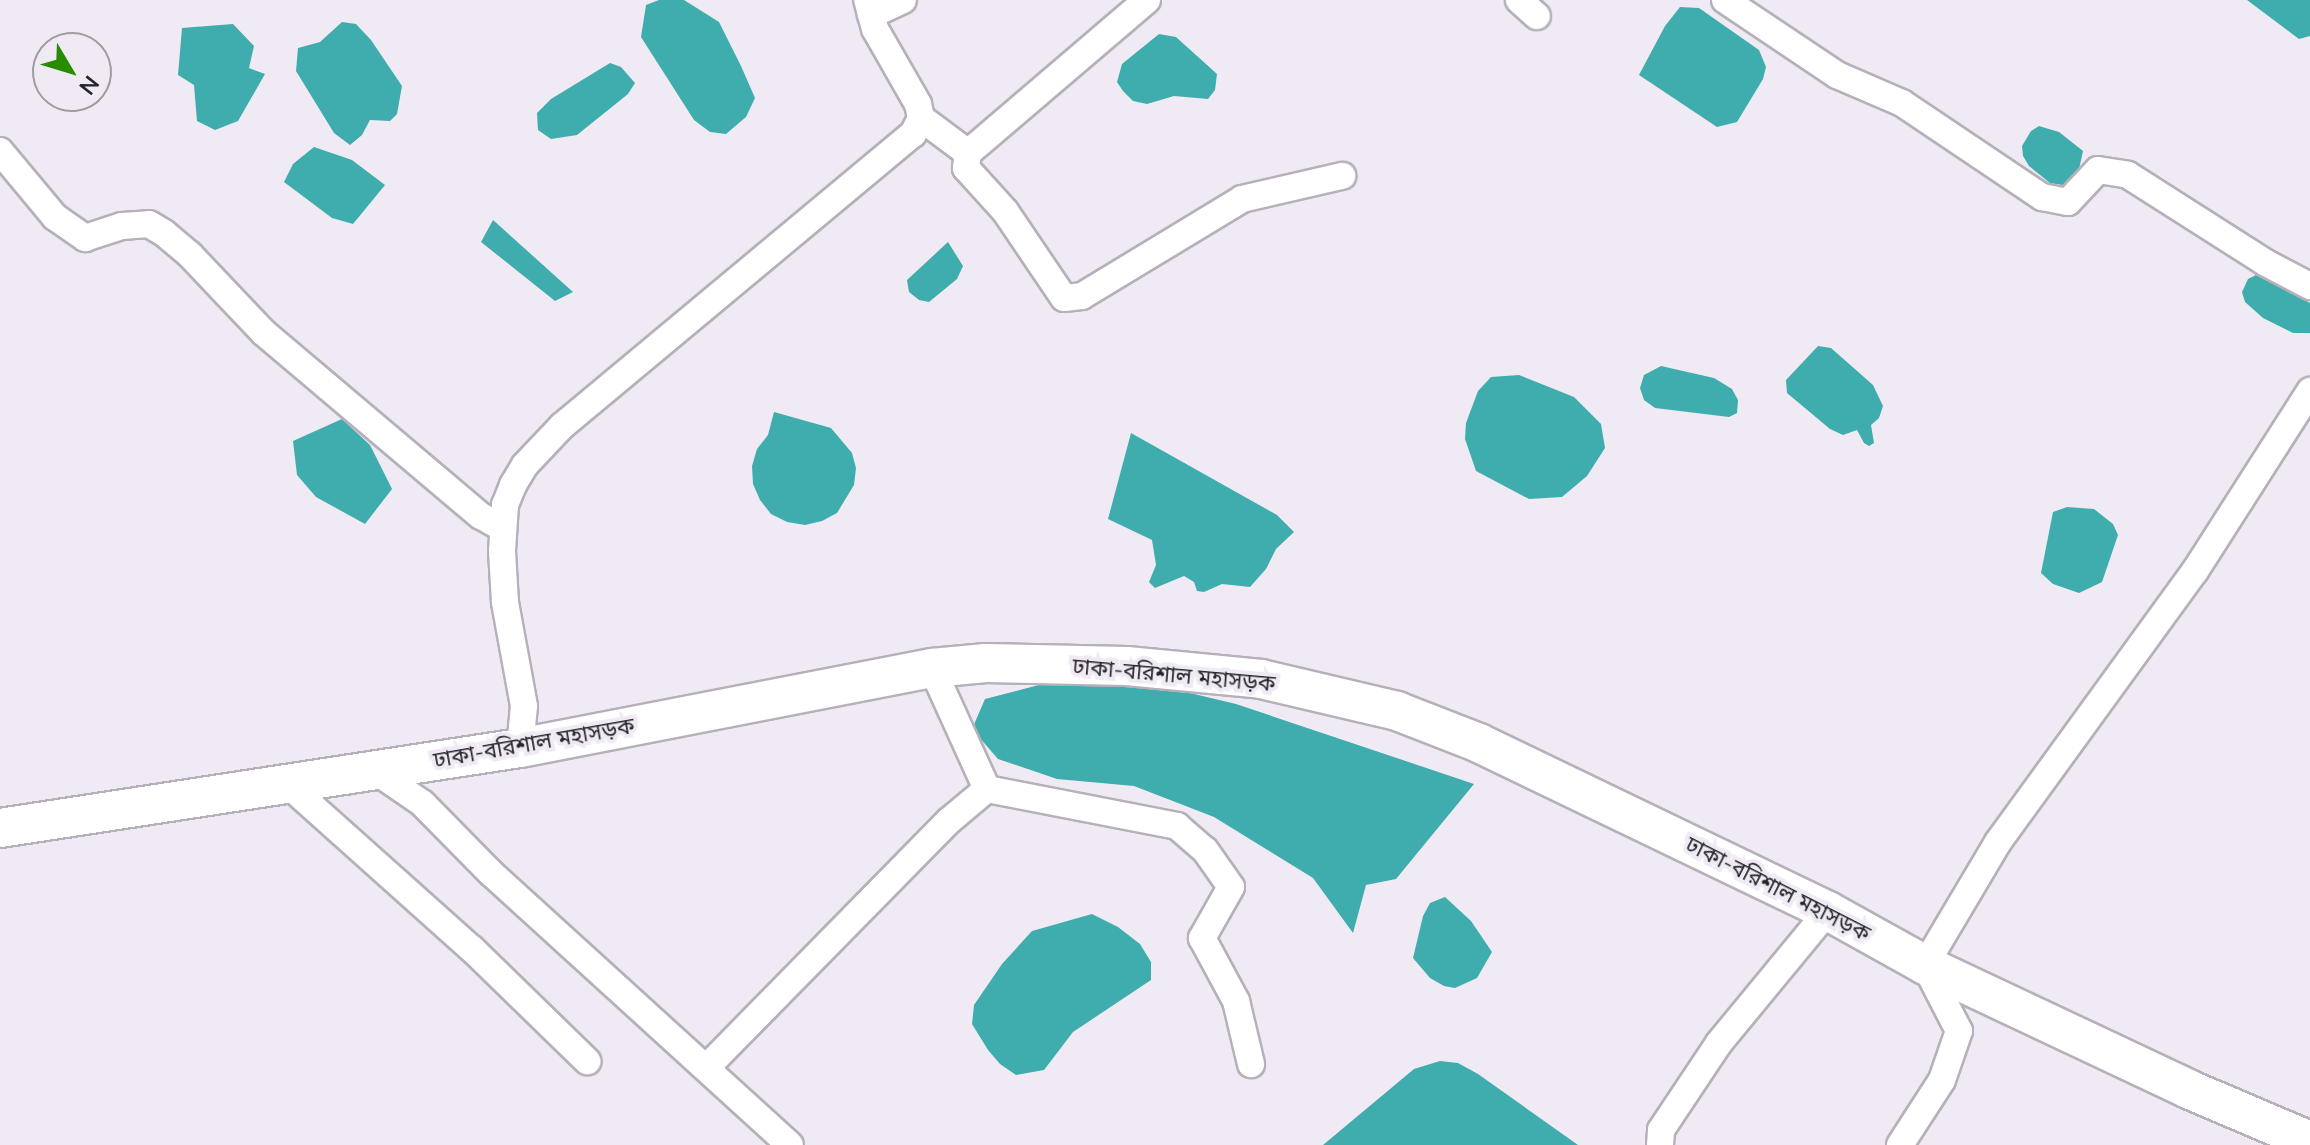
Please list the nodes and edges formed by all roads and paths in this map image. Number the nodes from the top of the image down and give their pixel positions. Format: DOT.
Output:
graph roads {
  1 [pos="903,0"];
  2 [pos="1147,0"];
  3 [pos="1725,0"];
  4 [pos="869,8"];
  5 [pos="921,118"];
  6 [pos="968,153"];
  7 [pos="1,154"];
  8 [pos="1342,176"];
  9 [pos="2310,286"];
  10 [pos="2310,391"];
  11 [pos="503,528"];
  12 [pos="938,685"];
  13 [pos="520,748"];
  14 [pos="374,770"];
  15 [pos="285,782"];
  16 [pos="987,789"];
  17 [pos="0,828"];
  18 [pos="1828,911"];
  19 [pos="1925,965"];
  20 [pos="587,1061"];
  21 [pos="1251,1064"];
  22 [pos="707,1067"];
  23 [pos="2310,1141"];
  24 [pos="790,1145"];
  25 [pos="1660,1145"];
  26 [pos="1900,1145"];
  1 -- 4 [label="street"];
  2 -- 6 [label="street"];
  3 -- 9 [label="street"];
  4 -- 5 [label="street"];
  5 -- 6 [label="street"];
  5 -- 11 [label="street"];
  6 -- 8 [label="street"];
  7 -- 11 [label="street"];
  10 -- 19 [label="street"];
  11 -- 13 [label="street"];
  12 -- 13 [label="highway, ঢাকা-বরিশাল মহাসড়ক"];
  12 -- 16 [label="street"];
  12 -- 18 [label="highway, ঢাকা-বরিশাল মহাসড়ক"];
  13 -- 14 [label="highway, ঢাকা-বরিশাল মহাসড়ক"];
  14 -- 15 [label="highway, ঢাকা-বরিশাল মহাসড়ক"];
  14 -- 22 [label="street"];
  15 -- 17 [label="highway, ঢাকা-বরিশাল মহাসড়ক"];
  15 -- 20 [label="street"];
  16 -- 21 [label="street"];
  16 -- 22 [label="street"];
  18 -- 19 [label="highway, ঢাকা-বরিশাল মহাসড়ক"];
  18 -- 25 [label="street"];
  19 -- 23 [label="highway, ঢাকা-বরিশাল মহাসড়ক"];
  19 -- 26 [label="street"];
  22 -- 24 [label="street"];
}
